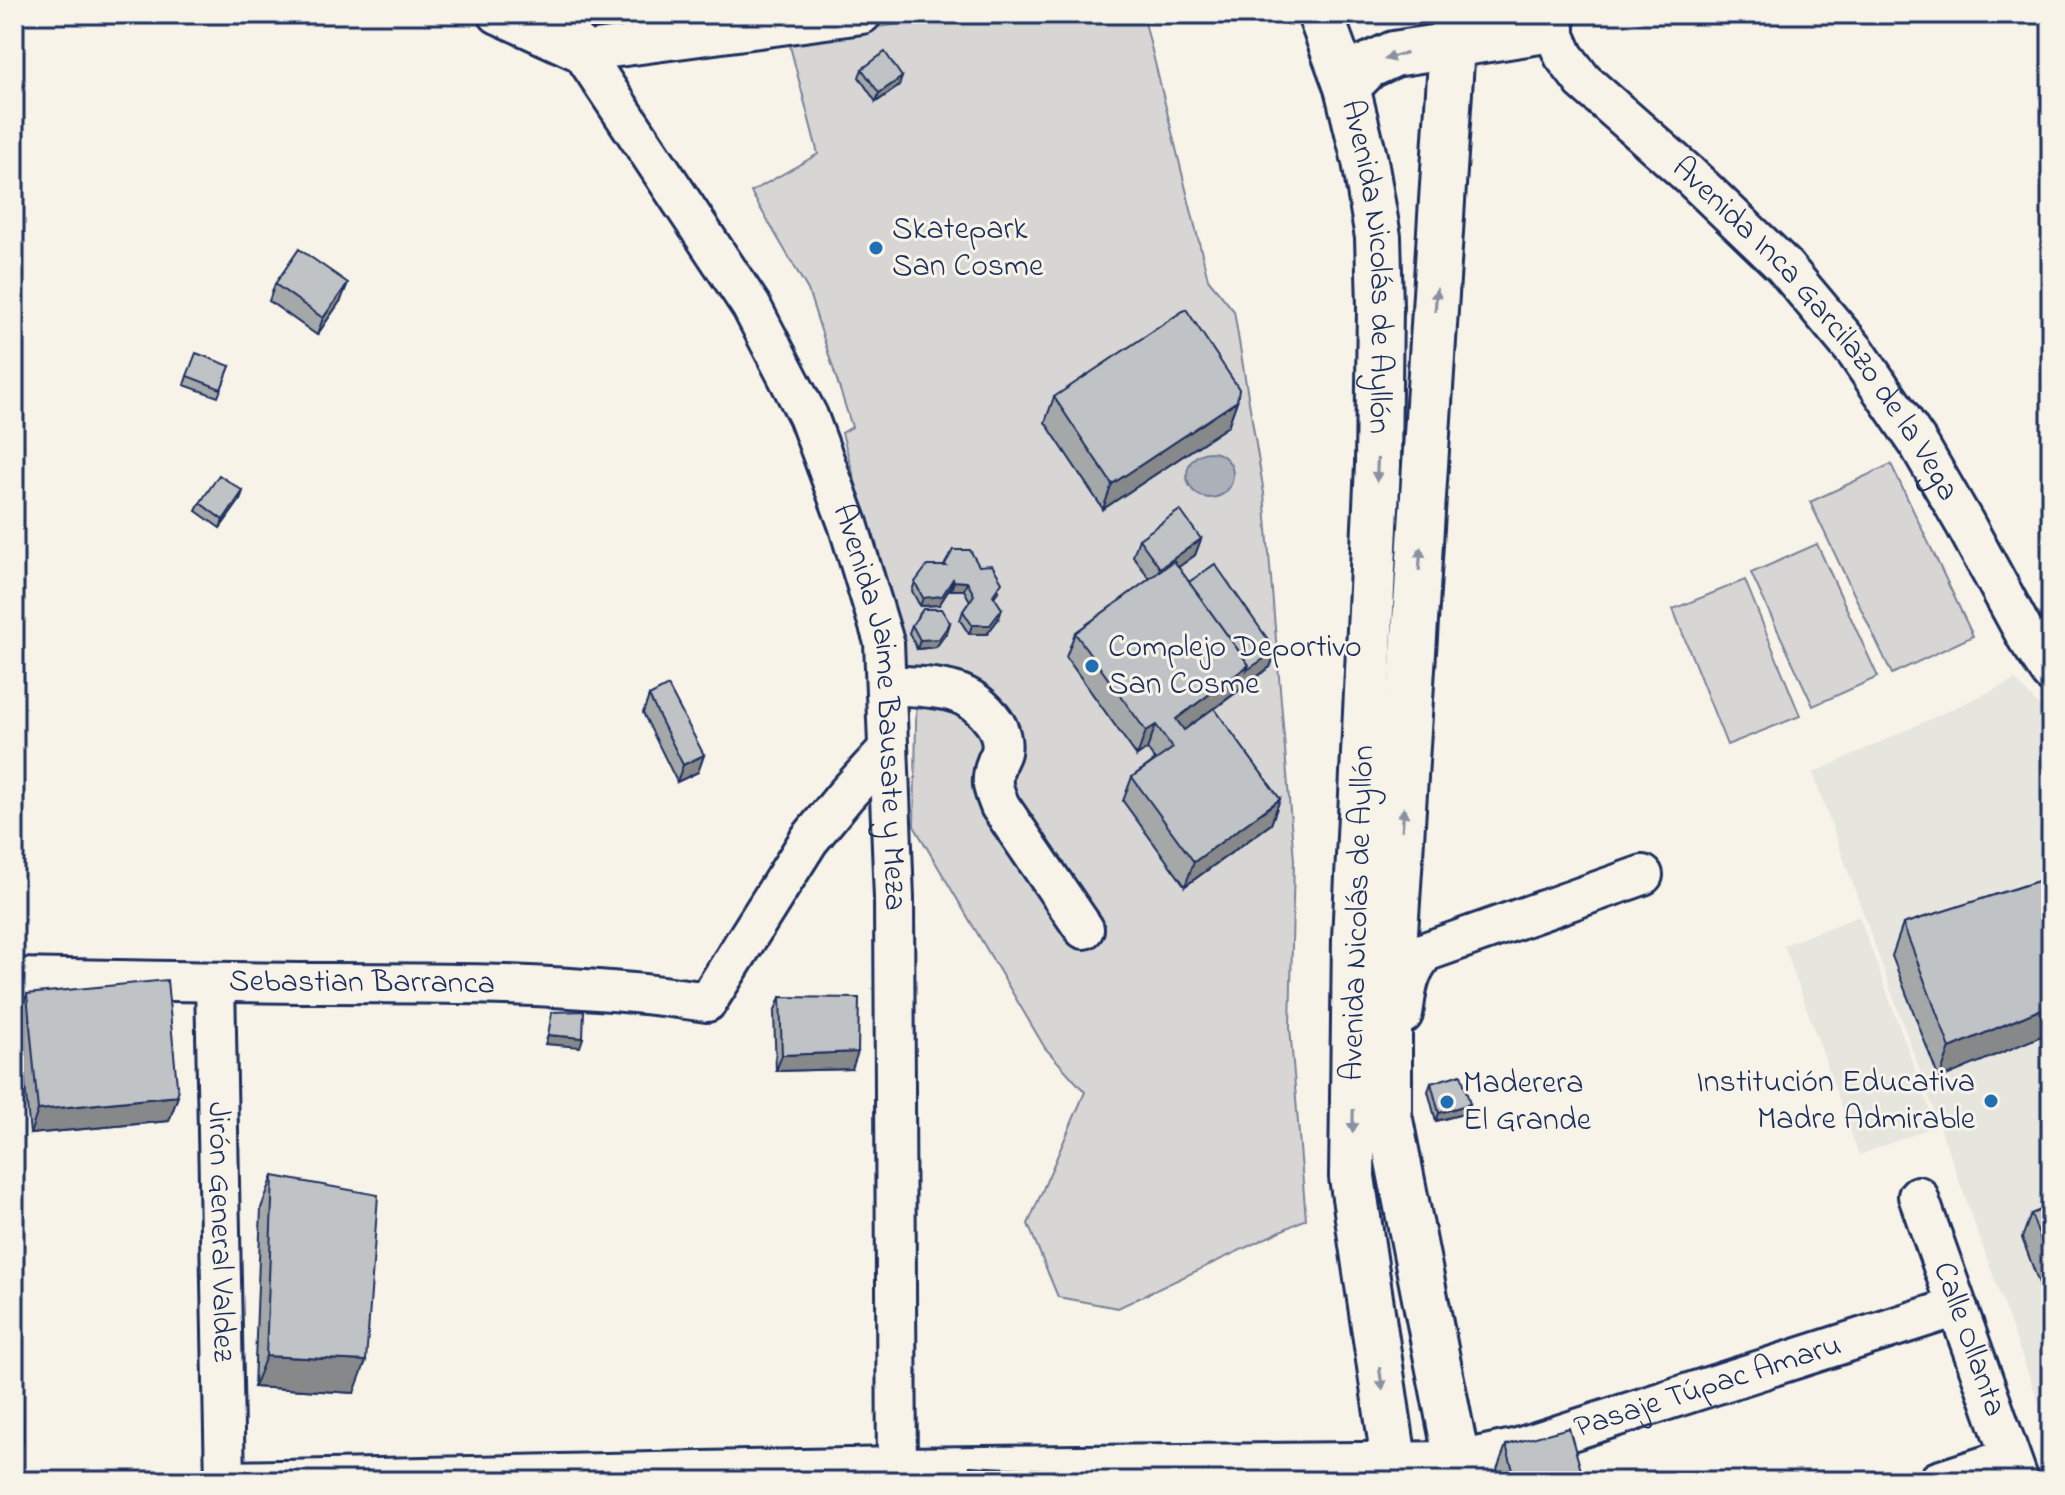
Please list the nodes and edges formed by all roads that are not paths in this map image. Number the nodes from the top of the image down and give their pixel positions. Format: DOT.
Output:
graph roads {
  1 [pos="498,14"];
  2 [pos="557,14"];
  3 [pos="862,14"];
  4 [pos="1320,14"];
  5 [pos="1552,22"];
  6 [pos="1453,30"];
  7 [pos="581,52"];
  8 [pos="1347,87"];
  9 [pos="2051,673"];
  10 [pos="886,685"];
  11 [pos="888,749"];
  12 [pos="1643,875"];
  13 [pos="1084,929"];
  14 [pos="14,978"];
  15 [pos="215,982"];
  16 [pos="1918,1196"];
  17 [pos="1957,1307"];
  18 [pos="2014,1469"];
  19 [pos="1459,1471"];
  20 [pos="1395,1472"];
  21 [pos="897,1474"];
  22 [pos="228,1481"];
  23 [pos="1938,1481"];
  1 -- 7 [label="street"];
  2 -- 7 [label="street, Avenida Jaime Bausate y Meza"];
  3 -- 7 [label="street"];
  4 -- 8 [label="main road, Avenida Nicolás de Ayllón"];
  5 -- 6 [label="main road"];
  5 -- 9 [label="street, Avenida Inca Garcilazo de la Vega"];
  6 -- 8 [label="main road, one-way"];
  19 -- 6 [label="main road, Avenida Nicolás de Ayllón, one-way"];
  7 -- 10 [label="street, Avenida Jaime Bausate y Meza"];
  8 -- 20 [label="main road, Avenida Nicolás de Ayllón, one-way"];
  10 -- 11 [label="street, Avenida Jaime Bausate y Meza"];
  10 -- 13 [label="street"];
  11 -- 15 [label="street, Sebastian Barranca"];
  11 -- 21 [label="street, Avenida Jaime Bausate y Meza"];
  12 -- 19 [label="street"];
  14 -- 15 [label="street, Sebastian Barranca"];
  15 -- 22 [label="street, Jirón General Valdez"];
  16 -- 17 [label="street, Calle Ollanta"];
  17 -- 18 [label="street, Calle Ollanta"];
  17 -- 19 [label="street, Pasaje Túpac Amaru"];
  18 -- 23 [label="street"];
  19 -- 20 [label="street, Pasaje Túpac Amaru"];
  20 -- 21 [label="street, Pasaje Túpac Amaru"];
  21 -- 22 [label="street, Pasaje Túpac Amaru"];
}
